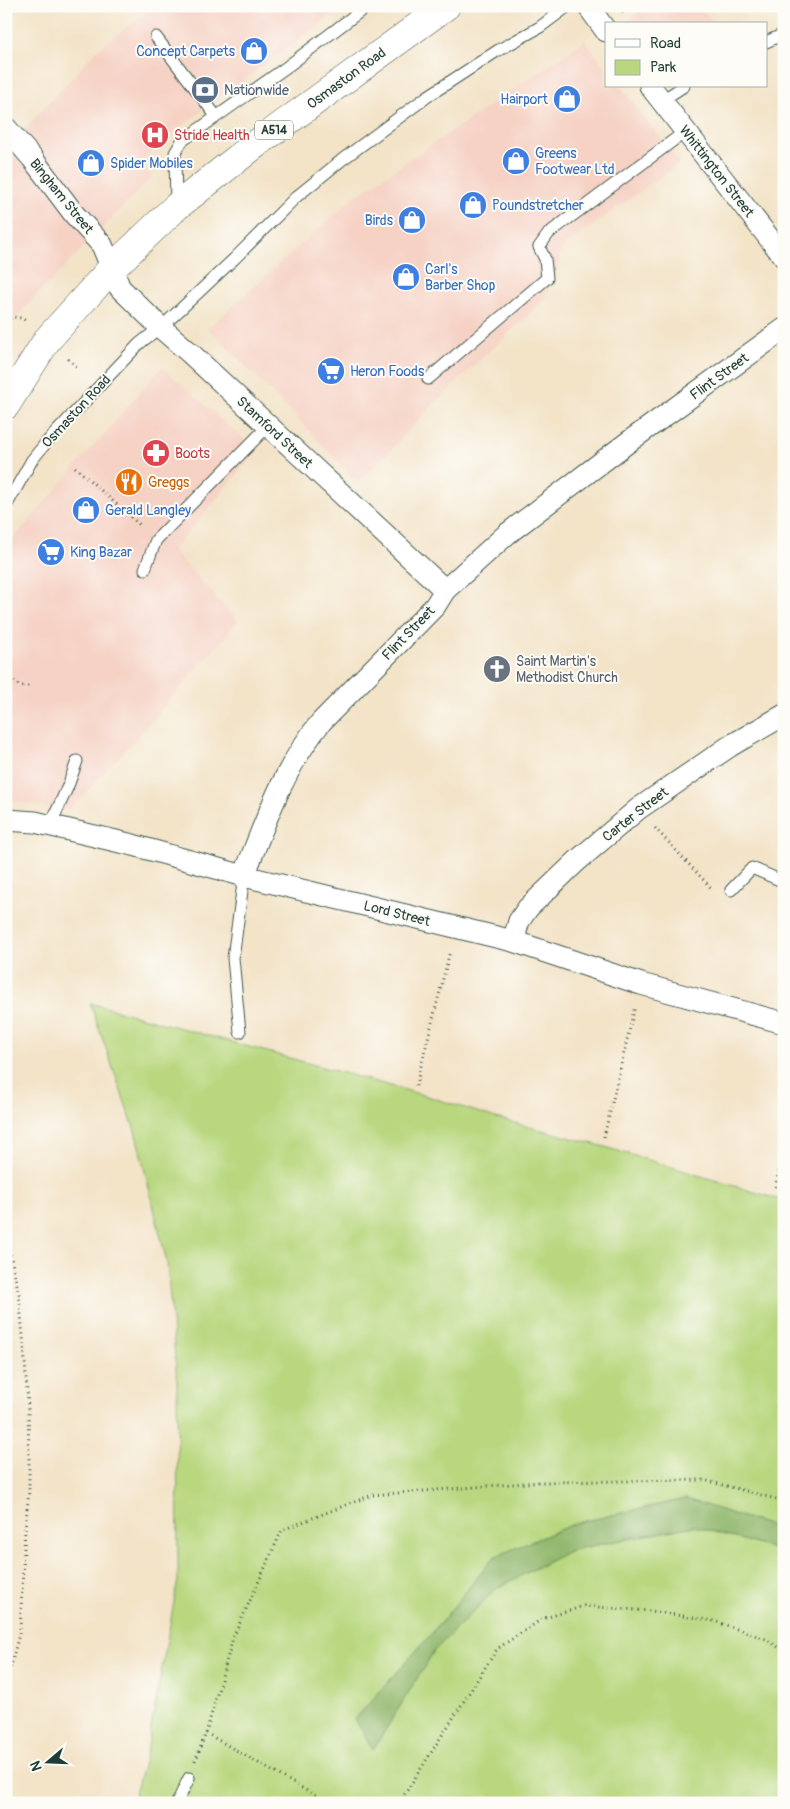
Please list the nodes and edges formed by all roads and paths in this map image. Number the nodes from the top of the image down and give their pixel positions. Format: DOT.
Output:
graph roads {
  1 [pos="367,6"];
  2 [pos="446,6"];
  3 [pos="568,6"];
  4 [pos="588,6"];
  5 [pos="605,30"];
  6 [pos="784,34"];
  7 [pos="156,37"];
  8 [pos="768,41"];
  9 [pos="677,88"];
  10 [pos="656,94"];
  11 [pos="216,116"];
  12 [pos="6,128"];
  13 [pos="686,131"];
  14 [pos="176,207"];
  15 [pos="784,257"];
  16 [pos="112,268"];
  17 [pos="6,322"];
  18 [pos="32,326"];
  19 [pos="159,326"];
  20 [pos="784,329"];
  21 [pos="428,379"];
  22 [pos="6,405"];
  23 [pos="268,426"];
  24 [pos="75,467"];
  25 [pos="6,506"];
  26 [pos="156,540"];
  27 [pos="145,569"];
  28 [pos="445,590"];
  29 [pos="6,675"];
  30 [pos="30,686"];
  31 [pos="784,714"];
  32 [pos="77,761"];
  33 [pos="638,809"];
  34 [pos="6,820"];
  35 [pos="50,826"];
  36 [pos="244,876"];
  37 [pos="784,882"];
  38 [pos="731,890"];
  39 [pos="460,928"];
  40 [pos="514,941"];
  41 [pos="641,984"];
  42 [pos="784,1023"];
  43 [pos="240,1032"];
  44 [pos="416,1086"];
  45 [pos="604,1137"];
  46 [pos="784,1153"];
  47 [pos="775,1188"];
  48 [pos="6,1235"];
  49 [pos="784,1502"];
  50 [pos="784,1651"];
  51 [pos="6,1686"];
  52 [pos="206,1733"];
  53 [pos="189,1778"];
  54 [pos="177,1803"];
  55 [pos="328,1803"];
  56 [pos="399,1803"];
  1 -- 11 [label="lane"];
  2 -- 14 [label="main road, Osmaston Road / A514"];
  3 -- 19 [label="lane, Osmaston Road"];
  4 -- 5 [label="street"];
  6 -- 8 [label="lane"];
  7 -- 11 [label="lane"];
  9 -- 10 [label="lane"];
  10 -- 13 [label="street, Whittington Street"];
  11 -- 14 [label="lane"];
  12 -- 16 [label="street, Bingham Street"];
  13 -- 15 [label="street, Whittington Street"];
  13 -- 21 [label="lane"];
  14 -- 16 [label="main road, Osmaston Road / A514"];
  16 -- 19 [label="street, Stamford Street"];
  16 -- 22 [label="main road, Osmaston Road / A514"];
  17 -- 18 [label="path"];
  19 -- 23 [label="street, Stamford Street"];
  19 -- 25 [label="lane, Osmaston Road"];
  20 -- 28 [label="street, Flint Street"];
  23 -- 26 [label="lane"];
  23 -- 28 [label="street, Stamford Street"];
  24 -- 26 [label="path"];
  26 -- 27 [label="lane"];
  28 -- 36 [label="street, Flint Street"];
  29 -- 30 [label="path"];
  31 -- 33 [label="street, Carter Street"];
  32 -- 35 [label="lane"];
  33 -- 38 [label="path"];
  33 -- 40 [label="street, Carter Street"];
  34 -- 35 [label="street, Lord Street"];
  35 -- 36 [label="street, Lord Street"];
  36 -- 39 [label="street, Lord Street"];
  36 -- 43 [label="lane, Flint Street"];
  37 -- 38 [label="lane"];
  39 -- 40 [label="street, Lord Street"];
  39 -- 44 [label="path"];
  40 -- 41 [label="street, Lord Street"];
  41 -- 42 [label="street, Lord Street"];
  41 -- 45 [label="path"];
  46 -- 47 [label="path"];
  48 -- 51 [label="path"];
  49 -- 52 [label="path"];
  50 -- 56 [label="path"];
  52 -- 53 [label="path"];
  52 -- 55 [label="path"];
  53 -- 54 [label="lane"];
}
